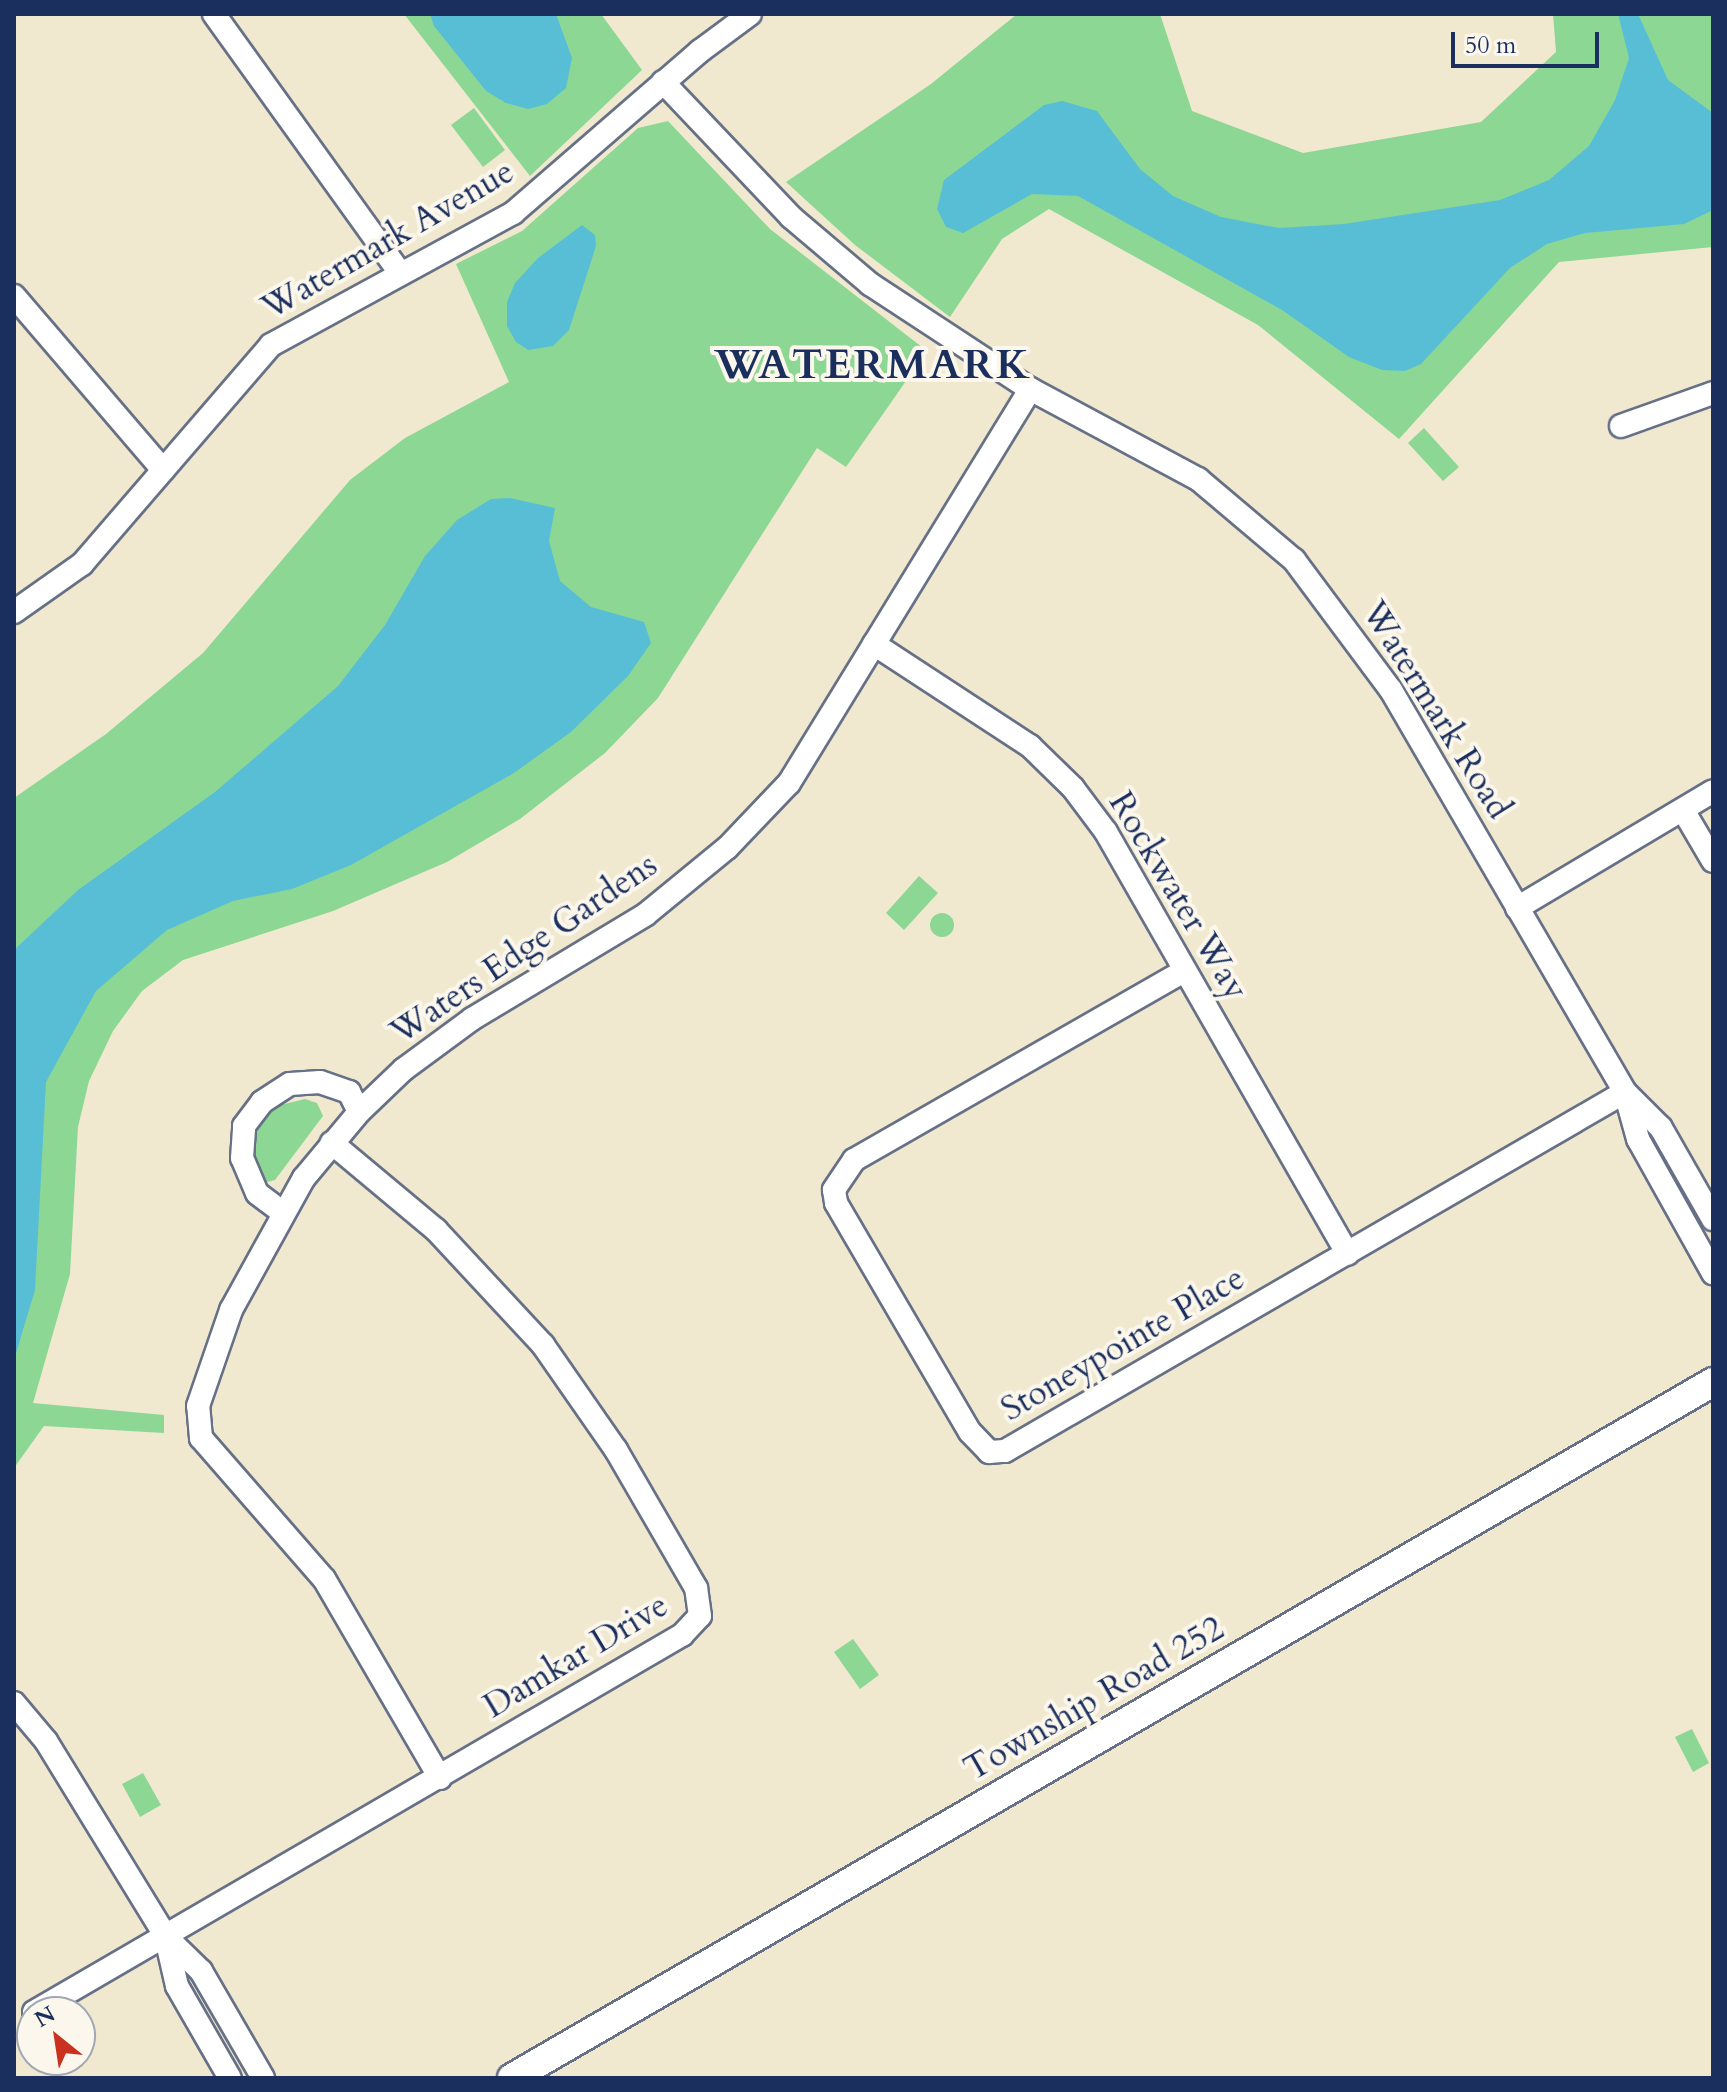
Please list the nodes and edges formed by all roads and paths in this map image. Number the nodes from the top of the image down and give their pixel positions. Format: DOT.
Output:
graph roads {
  1 [pos="214,14"];
  2 [pos="750,14"];
  3 [pos="663,82"];
  4 [pos="400,273"];
  5 [pos="14,296"];
  6 [pos="1030,389"];
  7 [pos="1713,393"];
  8 [pos="1621,426"];
  9 [pos="163,470"];
  10 [pos="14,612"];
  11 [pos="874,644"];
  12 [pos="1713,791"];
  13 [pos="1683,810"];
  14 [pos="1713,861"];
  15 [pos="1517,908"];
  16 [pos="1184,971"];
  17 [pos="1625,1092"];
  18 [pos="359,1112"];
  19 [pos="332,1143"];
  20 [pos="282,1212"];
  21 [pos="1713,1219"];
  22 [pos="1348,1254"];
  23 [pos="1713,1273"];
  24 [pos="1713,1382"];
  25 [pos="14,1703"];
  26 [pos="440,1778"];
  27 [pos="166,1937"];
  28 [pos="61,1996"];
  29 [pos="230,2078"];
  30 [pos="263,2078"];
  31 [pos="512,2078"];
  1 -- 4 [label="street"];
  2 -- 3 [label="street, Watermark Avenue"];
  3 -- 4 [label="street, Watermark Avenue"];
  3 -- 6 [label="street, Watermark Road"];
  4 -- 9 [label="street, Watermark Avenue"];
  5 -- 9 [label="street"];
  6 -- 11 [label="street, Waters Edge Gardens"];
  6 -- 15 [label="street, Watermark Road"];
  7 -- 8 [label="street"];
  9 -- 10 [label="street, Watermark Avenue"];
  11 -- 16 [label="street, Rockwater Way"];
  11 -- 18 [label="street, Waters Edge Gardens"];
  12 -- 13 [label="street"];
  13 -- 14 [label="street"];
  13 -- 15 [label="street"];
  15 -- 17 [label="street, Watermark Road"];
  16 -- 22 [label="street, Rockwater Way"];
  16 -- 22 [label="street, Stoneypointe Place"];
  17 -- 21 [label="street, Watermark Road"];
  17 -- 22 [label="street, Stoneypointe Place"];
  17 -- 23 [label="street, Watermark Road"];
  18 -- 19 [label="street, Waters Edge Gardens"];
  18 -- 20 [label="street"];
  19 -- 20 [label="street, Waters Edge Gardens"];
  19 -- 26 [label="street, Damkar Drive"];
  20 -- 26 [label="street, Waters Edge Gardens"];
  24 -- 31 [label="street, Township Road 252"];
  25 -- 27 [label="street"];
  26 -- 27 [label="street, Damkar Drive"];
  27 -- 28 [label="street, Damkar Drive"];
  27 -- 29 [label="street"];
  27 -- 30 [label="street"];
}
